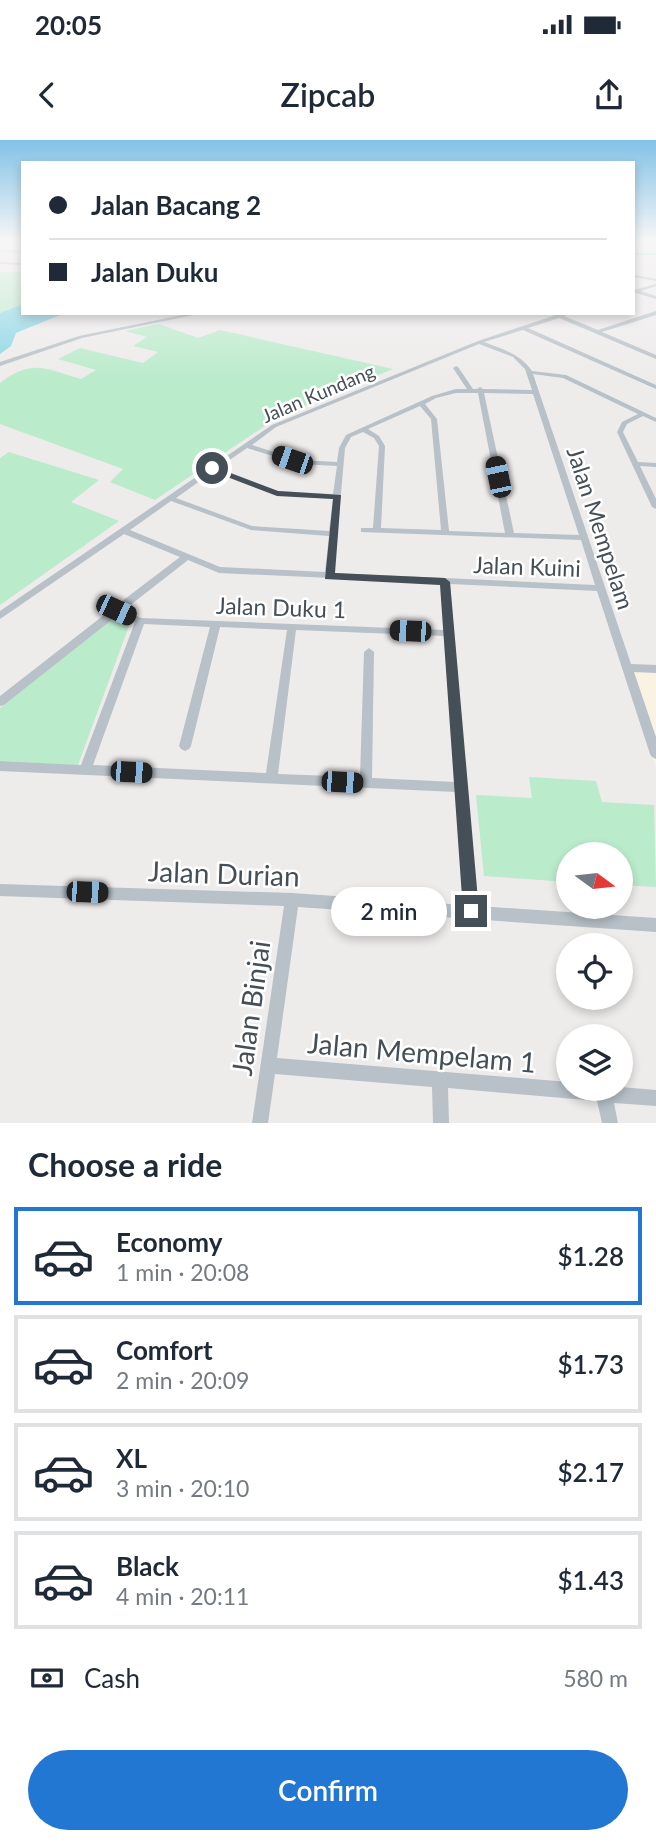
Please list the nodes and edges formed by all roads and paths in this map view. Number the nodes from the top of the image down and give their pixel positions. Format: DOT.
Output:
graph roads {
  1 [pos="635,292"];
  2 [pos="656,298"];
  3 [pos="656,313"];
  4 [pos="191,315"];
  5 [pos="562,315"];
  6 [pos="559,316"];
  7 [pos="646,316"];
  8 [pos="656,320"];
  9 [pos="524,327"];
  10 [pos="598,332"];
  11 [pos="480,342"];
  12 [pos="656,356"];
  13 [pos="0,364"];
  14 [pos="456,368"];
  15 [pos="529,372"];
  16 [pos="656,387"];
  17 [pos="470,389"];
  18 [pos="480,389"];
  19 [pos="535,392"];
  20 [pos="421,403"];
  21 [pos="643,414"];
  22 [pos="656,420"];
  23 [pos="363,429"];
  24 [pos="246,445"];
  25 [pos="341,464"];
  26 [pos="635,464"];
  27 [pos="656,465"];
  28 [pos="212,468"];
  29 [pos="338,497"];
  30 [pos="170,498"];
  31 [pos="656,505"];
  32 [pos="123,530"];
  33 [pos="365,530"];
  34 [pos="377,530"];
  35 [pos="445,533"];
  36 [pos="334,534"];
  37 [pos="510,535"];
  38 [pos="584,538"];
  39 [pos="186,557"];
  40 [pos="329,576"];
  41 [pos="445,582"];
  42 [pos="601,588"];
  43 [pos="116,610"];
  44 [pos="0,617"];
  45 [pos="140,621"];
  46 [pos="216,624"];
  47 [pos="292,627"];
  48 [pos="447,633"];
  49 [pos="369,652"];
  50 [pos="628,668"];
  51 [pos="656,669"];
  52 [pos="0,702"];
  53 [pos="185,746"];
  54 [pos="656,754"];
  55 [pos="0,766"];
  56 [pos="85,770"];
  57 [pos="271,779"];
  58 [pos="366,783"];
  59 [pos="460,788"];
  60 [pos="0,890"];
  61 [pos="292,900"];
  62 [pos="471,911"];
  63 [pos="656,925"];
  64 [pos="268,1065"];
  65 [pos="440,1080"];
  66 [pos="556,1089"];
  67 [pos="633,1096"];
  68 [pos="656,1098"];
  69 [pos="606,1101"];
  70 [pos="260,1123"];
  71 [pos="441,1123"];
  72 [pos="610,1123"];
  1 -- 2 [label="street"];
  3 -- 7 [label="street"];
  4 -- 13 [label="street"];
  5 -- 6 [label="street, Jalan Kundang"];
  6 -- 9 [label="street, Jalan Kundang"];
  6 -- 10 [label="street"];
  7 -- 8 [label="street"];
  7 -- 10 [label="street"];
  9 -- 11 [label="street, Jalan Kundang"];
  9 -- 16 [label="street"];
  10 -- 12 [label="street"];
  11 -- 15 [label="street"];
  11 -- 24 [label="street, Jalan Kundang"];
  14 -- 17 [label="street"];
  15 -- 19 [label="street, Jalan Mempelam"];
  15 -- 21 [label="street"];
  17 -- 18 [label="street"];
  17 -- 20 [label="street"];
  18 -- 19 [label="street"];
  18 -- 37 [label="street"];
  19 -- 38 [label="street, Jalan Mempelam"];
  20 -- 23 [label="street"];
  20 -- 35 [label="street"];
  21 -- 22 [label="street"];
  21 -- 26 [label="street"];
  23 -- 25 [label="street"];
  23 -- 34 [label="street"];
  24 -- 25 [label="street"];
  24 -- 28 [label="street, Jalan Kundang"];
  25 -- 29 [label="street"];
  26 -- 27 [label="street"];
  26 -- 31 [label="street"];
  28 -- 29 [label="street"];
  28 -- 30 [label="street, Jalan Kundang"];
  29 -- 36 [label="street"];
  30 -- 32 [label="street, Jalan Kundang"];
  30 -- 36 [label="street"];
  32 -- 39 [label="street, Jalan Kuini"];
  32 -- 44 [label="street, Jalan Kundang"];
  33 -- 34 [label="street"];
  34 -- 35 [label="street"];
  35 -- 37 [label="street"];
  36 -- 40 [label="street"];
  37 -- 38 [label="street"];
  38 -- 42 [label="street, Jalan Mempelam"];
  39 -- 40 [label="street, Jalan Kuini"];
  39 -- 43 [label="street"];
  40 -- 41 [label="street, Jalan Kuini"];
  41 -- 42 [label="street, Jalan Kuini"];
  41 -- 48 [label="street"];
  42 -- 50 [label="street, Jalan Mempelam"];
  43 -- 45 [label="street, Jalan Duku 1"];
  43 -- 52 [label="street"];
  45 -- 46 [label="street, Jalan Duku 1"];
  45 -- 56 [label="street"];
  46 -- 47 [label="street, Jalan Duku 1"];
  46 -- 53 [label="street"];
  47 -- 48 [label="street, Jalan Duku 1"];
  47 -- 57 [label="street"];
  48 -- 59 [label="street"];
  49 -- 58 [label="street"];
  50 -- 51 [label="street"];
  50 -- 54 [label="street, Jalan Mempelam"];
  55 -- 56 [label="street"];
  56 -- 57 [label="street"];
  57 -- 58 [label="street"];
  58 -- 59 [label="street"];
  59 -- 62 [label="street"];
  60 -- 61 [label="street, Jalan Durian"];
  61 -- 62 [label="street, Jalan Durian"];
  61 -- 64 [label="street, Jalan Binjai"];
  62 -- 63 [label="street, Jalan Durian"];
  64 -- 65 [label="street, Jalan Mempelam 1"];
  64 -- 70 [label="street, Jalan Binjai"];
  65 -- 66 [label="street, Jalan Mempelam 1"];
  65 -- 71 [label="street"];
  67 -- 68 [label="street, Jalan Mempelam 1"];
  69 -- 72 [label="street"];
}
